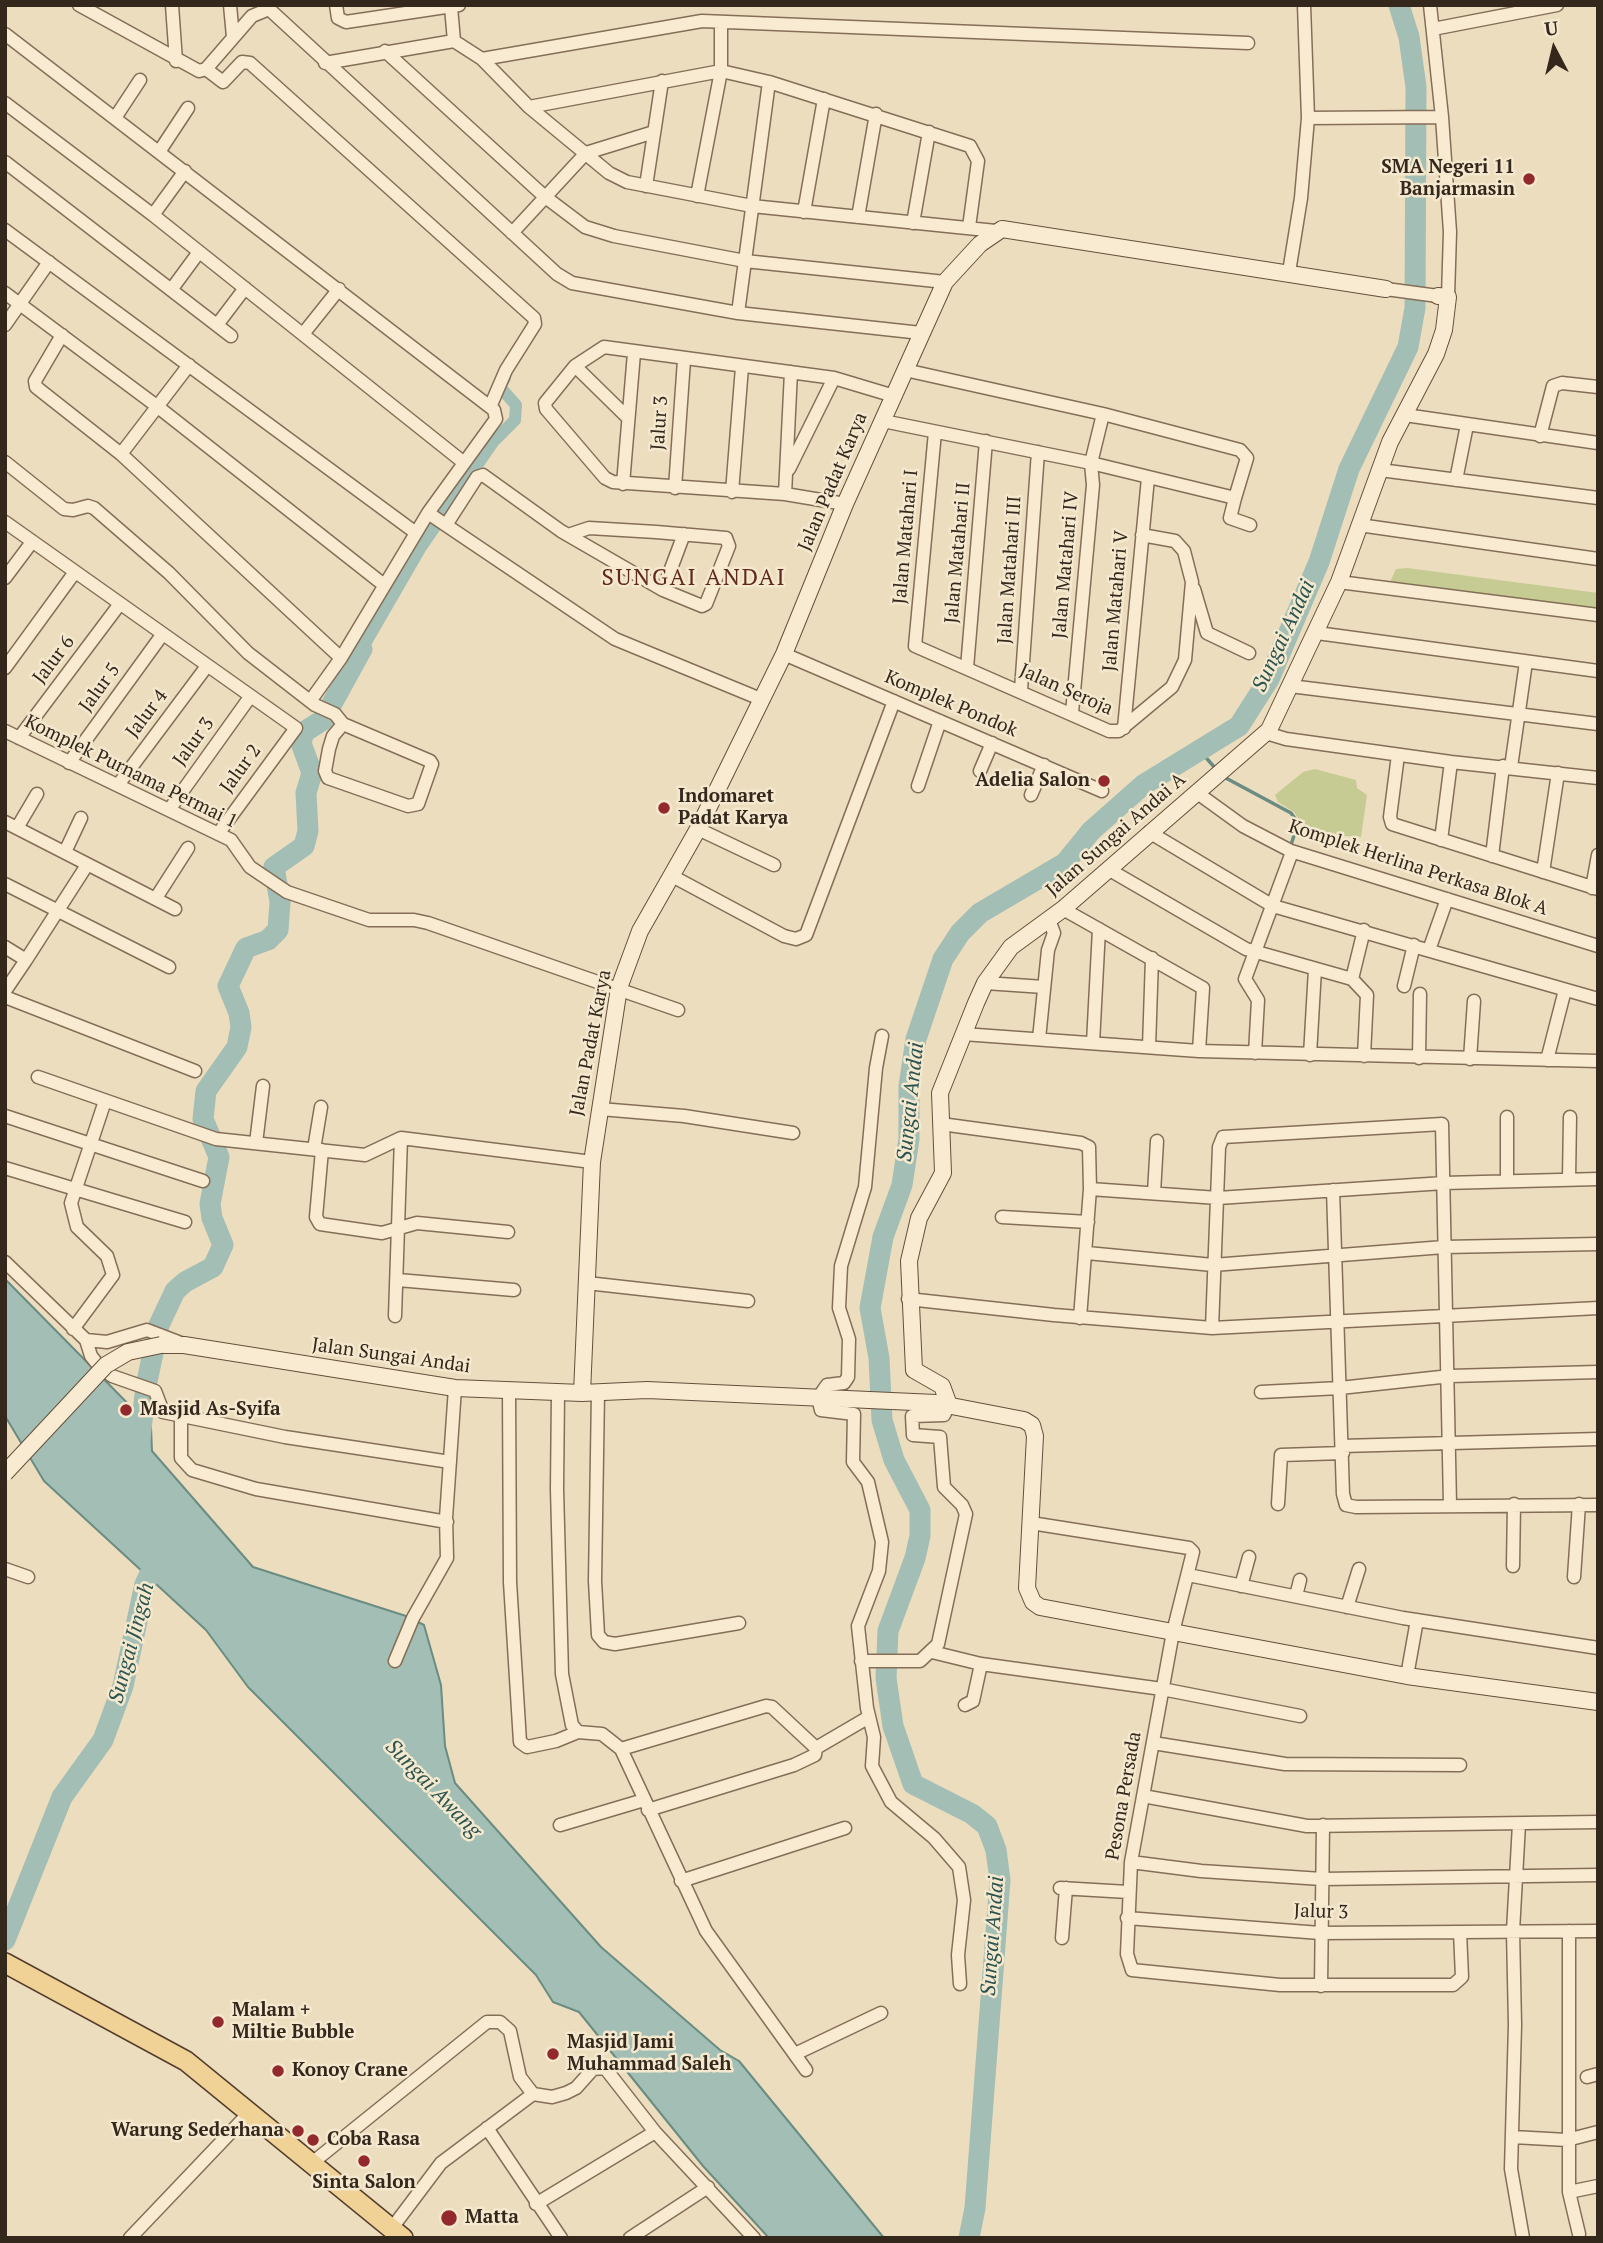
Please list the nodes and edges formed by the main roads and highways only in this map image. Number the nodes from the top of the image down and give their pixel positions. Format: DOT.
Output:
graph roads {
  1 [pos="7,1964"];
  2 [pos="398,2233"];
  1 -- 2 [label="main road"];
}
